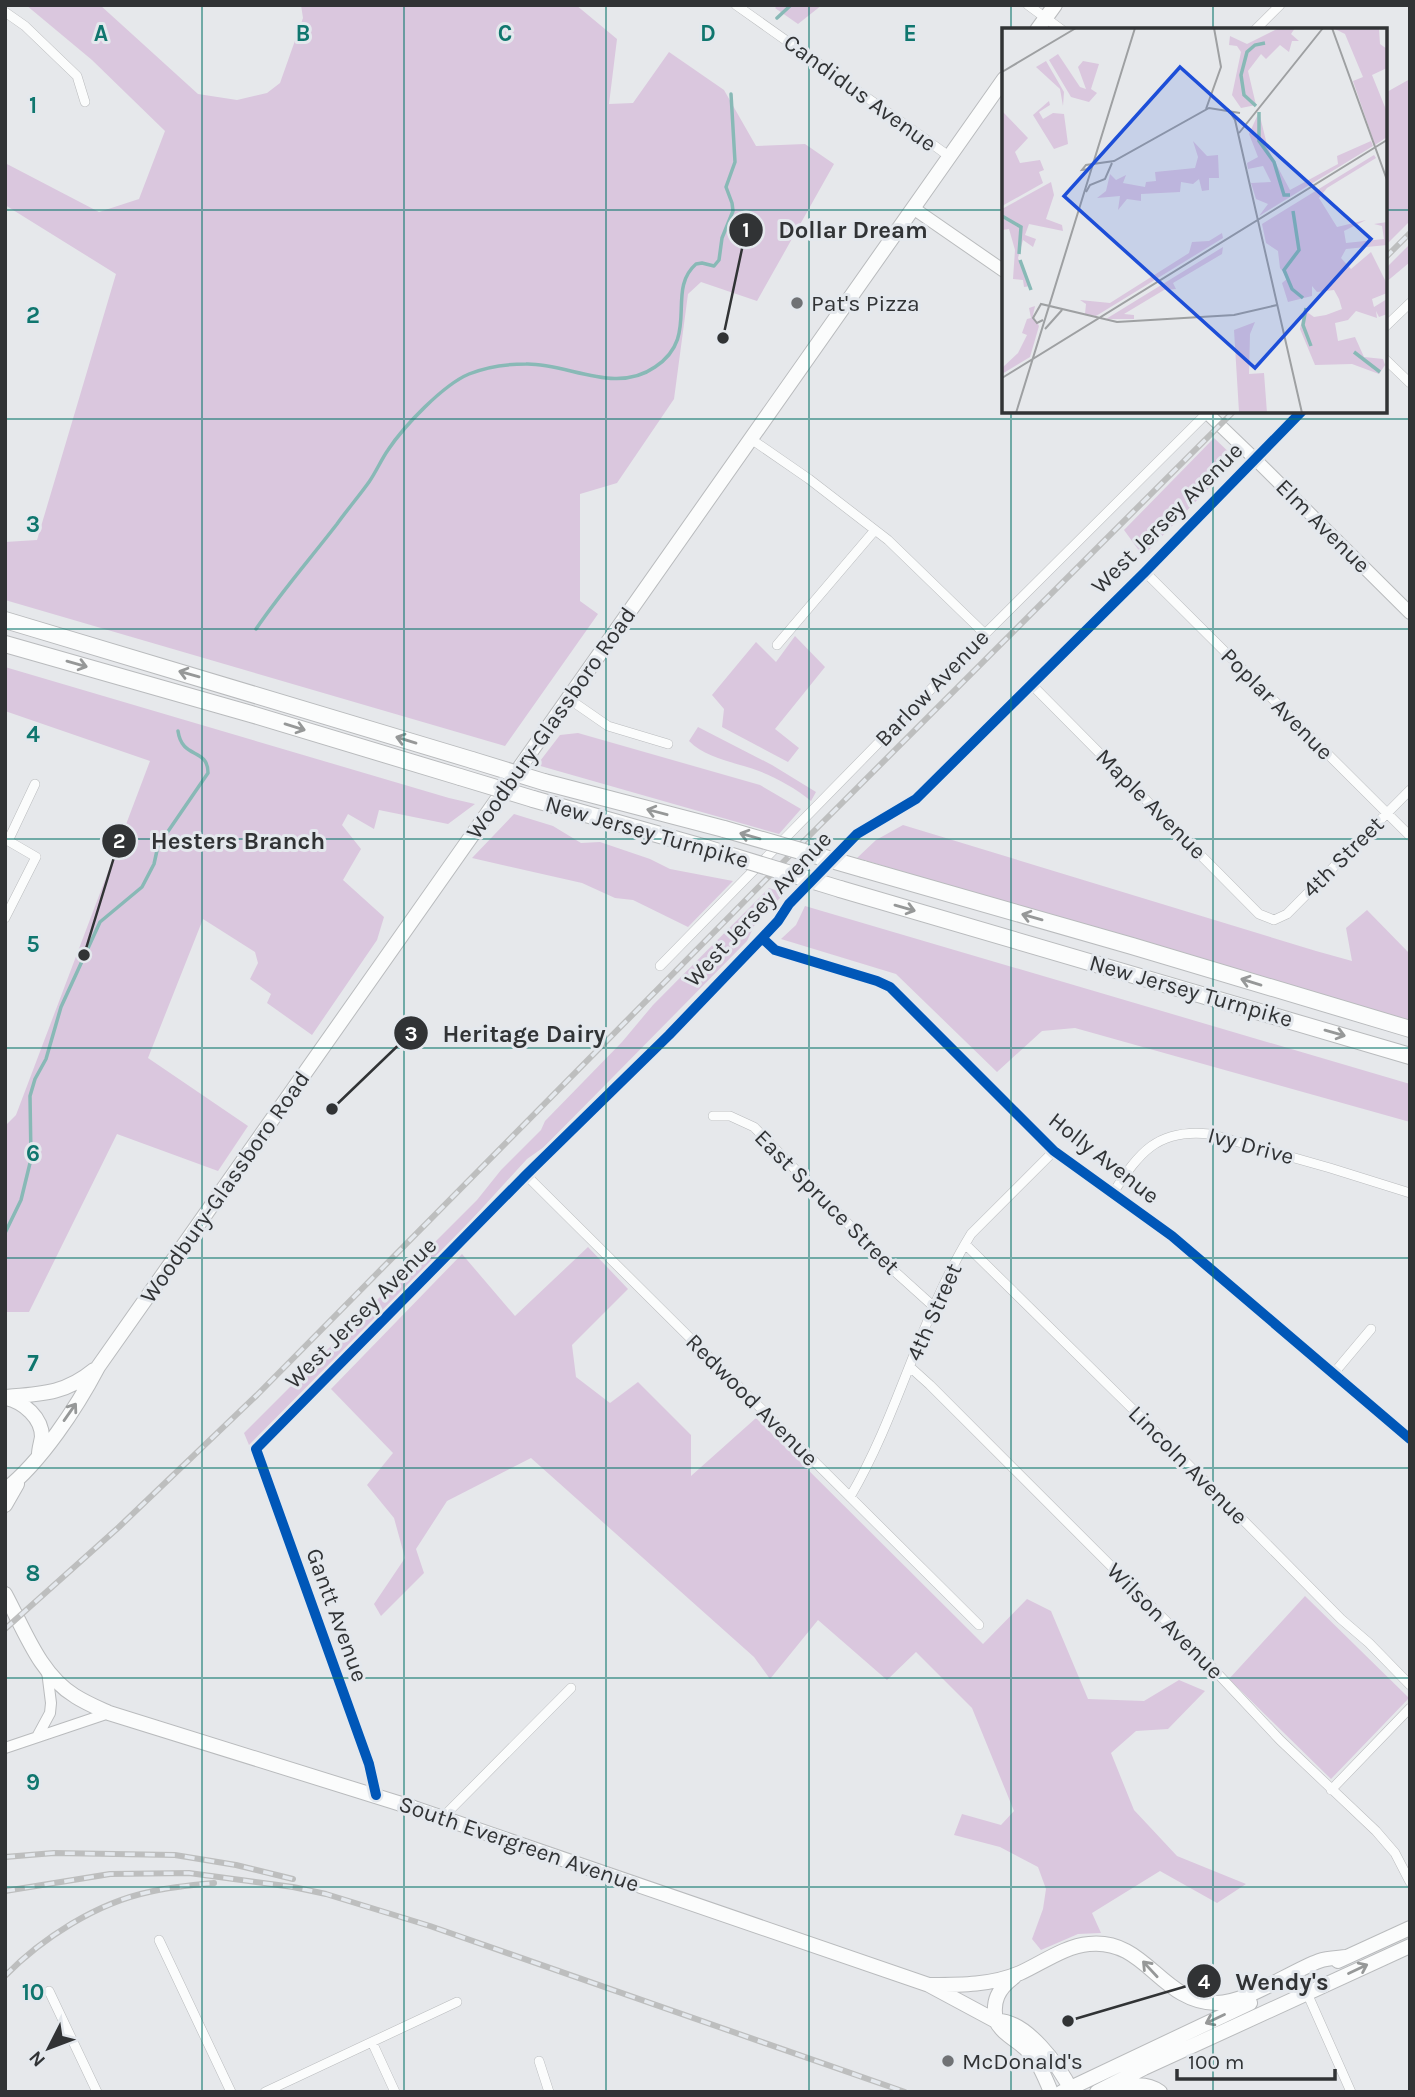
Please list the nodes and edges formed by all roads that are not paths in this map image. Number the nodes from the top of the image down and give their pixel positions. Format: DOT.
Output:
graph roads {
  1 [pos="736,5"];
  2 [pos="1028,5"];
  3 [pos="1055,5"];
  4 [pos="1280,5"];
  5 [pos="5,12"];
  6 [pos="1042,24"];
  7 [pos="1257,28"];
  8 [pos="1002,82"];
  9 [pos="85,102"];
  10 [pos="950,157"];
  11 [pos="913,208"];
  12 [pos="1002,270"];
  13 [pos="1410,303"];
  14 [pos="1387,325"];
  15 [pos="1387,361"];
  16 [pos="1410,383"];
  17 [pos="1205,413"];
  18 [pos="1207,413"];
  19 [pos="1300,413"];
  20 [pos="751,439"];
  21 [pos="1255,459"];
  22 [pos="875,530"];
  23 [pos="1145,572"];
  24 [pos="1410,613"];
  25 [pos="5,620"];
  26 [pos="985,634"];
  27 [pos="5,644"];
  28 [pos="777,645"];
  29 [pos="1031,684"];
  30 [pos="569,699"];
  31 [pos="668,744"];
  32 [pos="35,784"];
  33 [pos="1410,790"];
  34 [pos="1387,813"];
  35 [pos="1410,836"];
  36 [pos="7,840"];
  37 [pos="5,918"];
  38 [pos="1274,920"];
  39 [pos="762,938"];
  40 [pos="660,966"];
  41 [pos="1410,1029"];
  42 [pos="1410,1055"];
  43 [pos="713,1116"];
  44 [pos="1054,1151"];
  45 [pos="526,1175"];
  46 [pos="1410,1193"];
  47 [pos="1113,1194"];
  48 [pos="965,1244"];
  49 [pos="933,1306"];
  50 [pos="1371,1329"];
  51 [pos="97,1367"];
  52 [pos="910,1367"];
  53 [pos="1334,1373"];
  54 [pos="5,1398"];
  55 [pos="1410,1439"];
  56 [pos="256,1449"];
  57 [pos="38,1455"];
  58 [pos="23,1474"];
  59 [pos="5,1490"];
  60 [pos="850,1497"];
  61 [pos="5,1505"];
  62 [pos="5,1594"];
  63 [pos="979,1625"];
  64 [pos="47,1671"];
  65 [pos="1410,1685"];
  66 [pos="571,1688"];
  67 [pos="1410,1708"];
  68 [pos="109,1713"];
  69 [pos="37,1737"];
  70 [pos="5,1748"];
  71 [pos="1331,1790"];
  72 [pos="376,1795"];
  73 [pos="443,1818"];
  74 [pos="1410,1882"];
  75 [pos="1410,1927"];
  76 [pos="159,1940"];
  77 [pos="1410,1946"];
  78 [pos="1346,1957"];
  79 [pos="1018,1974"];
  80 [pos="929,1985"];
  81 [pos="49,1991"];
  82 [pos="1307,1993"];
  83 [pos="457,2002"];
  84 [pos="996,2021"];
  85 [pos="372,2042"];
  86 [pos="539,2061"];
  87 [pos="1068,2091"];
  88 [pos="97,2092"];
  89 [pos="230,2092"];
  90 [pos="265,2092"];
  91 [pos="395,2092"];
  92 [pos="549,2092"];
  93 [pos="1051,2092"];
  94 [pos="1097,2092"];
  95 [pos="1104,2092"];
  96 [pos="1160,2092"];
  97 [pos="1351,2092"];
  1 -- 10 [label="street, Candidus Avenue"];
  2 -- 6 [label="street"];
  3 -- 6 [label="main road"];
  4 -- 7 [label="street"];
  5 -- 9 [label="street"];
  8 -- 10 [label="main road, Woodbury-Glassboro Road"];
  10 -- 11 [label="main road, Woodbury-Glassboro Road"];
  11 -- 12 [label="main road"];
  11 -- 20 [label="main road, Woodbury-Glassboro Road"];
  13 -- 14 [label="street"];
  15 -- 16 [label="street"];
  17 -- 26 [label="street, Barlow Avenue"];
  18 -- 21 [label="main road, Elm Avenue"];
  19 -- 21 [label="street, West Jersey Avenue"];
  20 -- 22 [label="street"];
  20 -- 30 [label="main road, Woodbury-Glassboro Road"];
  21 -- 23 [label="street, West Jersey Avenue"];
  21 -- 24 [label="main road, Elm Avenue"];
  22 -- 26 [label="street"];
  22 -- 28 [label="street"];
  23 -- 29 [label="street, West Jersey Avenue"];
  23 -- 34 [label="street, Poplar Avenue"];
  41 -- 25 [label="highway, New Jersey Turnpike, one-way, bridge"];
  26 -- 40 [label="street, Barlow Avenue"];
  27 -- 42 [label="highway, New Jersey Turnpike, one-way, bridge"];
  29 -- 38 [label="street, Maple Avenue"];
  29 -- 39 [label="street, West Jersey Avenue"];
  30 -- 31 [label="street"];
  30 -- 51 [label="main road, Woodbury-Glassboro Road"];
  32 -- 36 [label="street"];
  33 -- 34 [label="street, 4th Street"];
  34 -- 35 [label="street, Poplar Avenue"];
  34 -- 38 [label="street, 4th Street"];
  36 -- 37 [label="street"];
  39 -- 44 [label="street, Holly Avenue"];
  39 -- 45 [label="street, West Jersey Avenue"];
  43 -- 49 [label="street, East Spruce Street"];
  44 -- 47 [label="street, Holly Avenue"];
  44 -- 48 [label="street, 4th Street"];
  45 -- 56 [label="street, West Jersey Avenue"];
  45 -- 60 [label="street, Redwood Avenue"];
  46 -- 47 [label="street, Ivy Drive"];
  47 -- 53 [label="street, Holly Avenue"];
  48 -- 49 [label="street, 4th Street"];
  48 -- 65 [label="street, Lincoln Avenue"];
  49 -- 52 [label="street, 4th Street"];
  50 -- 53 [label="street"];
  51 -- 54 [label="main road, Woodbury-Glassboro Road"];
  57 -- 51 [label="main road, Woodbury-Glassboro Road, one-way"];
  52 -- 60 [label="street, 4th Street"];
  52 -- 71 [label="street, Wilson Avenue"];
  53 -- 55 [label="street, Holly Avenue"];
  54 -- 57 [label="main road"];
  56 -- 72 [label="street, Gantt Avenue"];
  57 -- 58 [label="main road, Woodbury-Glassboro Road"];
  58 -- 59 [label="main road"];
  58 -- 61 [label="main road"];
  60 -- 63 [label="street, Redwood Avenue"];
  62 -- 64 [label="main road, South Evergreen Avenue"];
  64 -- 68 [label="main road, South Evergreen Avenue"];
  64 -- 69 [label="street"];
  66 -- 73 [label="street"];
  67 -- 71 [label="street"];
  68 -- 69 [label="street"];
  68 -- 72 [label="main road, South Evergreen Avenue"];
  69 -- 70 [label="street"];
  71 -- 74 [label="street, Wilson Avenue"];
  72 -- 73 [label="main road, South Evergreen Avenue"];
  73 -- 80 [label="main road, South Evergreen Avenue"];
  75 -- 78 [label="main road"];
  76 -- 89 [label="street"];
  82 -- 77 [label="main road, one-way"];
  78 -- 79 [label="main road, one-way"];
  78 -- 87 [label="main road, one-way"];
  79 -- 80 [label="main road"];
  79 -- 84 [label="main road"];
  80 -- 84 [label="main road, South Evergreen Avenue"];
  81 -- 88 [label="street"];
  82 -- 94 [label="main road"];
  82 -- 97 [label="street"];
  83 -- 85 [label="street"];
  84 -- 87 [label="main road, South Evergreen Avenue"];
  84 -- 93 [label="main road, South Evergreen Avenue"];
  85 -- 90 [label="street"];
  85 -- 91 [label="street"];
  86 -- 92 [label="street"];
  95 -- 96 [label="main road"];
}
